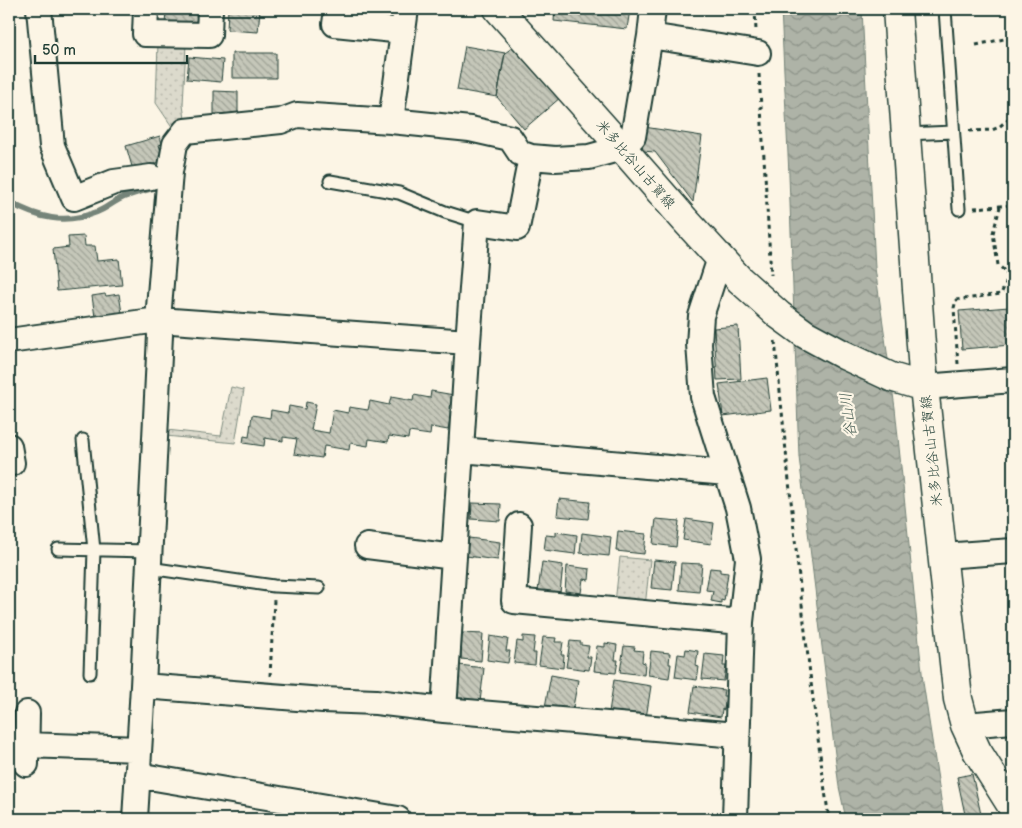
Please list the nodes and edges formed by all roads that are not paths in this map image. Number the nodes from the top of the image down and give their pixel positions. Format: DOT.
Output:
graph roads {
  1 [pos="39,9"];
  2 [pos="146,9"];
  3 [pos="210,9"];
  4 [pos="337,9"];
  5 [pos="498,9"];
  6 [pos="653,9"];
  7 [pos="897,9"];
  8 [pos="945,9"];
  9 [pos="404,20"];
  10 [pos="650,36"];
  11 [pos="758,53"];
  12 [pos="391,120"];
  13 [pos="953,132"];
  14 [pos="906,134"];
  15 [pos="622,148"];
  16 [pos="531,157"];
  17 [pos="151,177"];
  18 [pos="330,181"];
  19 [pos="959,209"];
  20 [pos="477,222"];
  21 [pos="720,258"];
  22 [pos="158,320"];
  23 [pos="9,341"];
  24 [pos="468,342"];
  25 [pos="1013,380"];
  26 [pos="924,387"];
  27 [pos="83,440"];
  28 [pos="461,450"];
  29 [pos="728,474"];
  30 [pos="519,525"];
  31 [pos="367,546"];
  32 [pos="58,549"];
  33 [pos="94,550"];
  34 [pos="1013,551"];
  35 [pos="943,556"];
  36 [pos="454,557"];
  37 [pos="149,559"];
  38 [pos="318,588"];
  39 [pos="741,622"];
  40 [pos="90,673"];
  41 [pos="143,686"];
  42 [pos="444,710"];
  43 [pos="27,713"];
  44 [pos="1013,721"];
  45 [pos="966,725"];
  46 [pos="737,735"];
  47 [pos="139,749"];
  48 [pos="138,775"];
  49 [pos="1013,808"];
  50 [pos="135,819"];
  51 [pos="398,819"];
  52 [pos="735,819"];
  1 -- 17 [label="street"];
  2 -- 3 [label="street"];
  4 -- 9 [label="street"];
  5 -- 15 [label="main road, 米多比谷山古賀線"];
  6 -- 10 [label="street"];
  7 -- 14 [label="main road"];
  8 -- 13 [label="lane"];
  9 -- 12 [label="street"];
  10 -- 11 [label="street"];
  10 -- 15 [label="street"];
  12 -- 16 [label="street"];
  12 -- 22 [label="street"];
  13 -- 14 [label="lane"];
  13 -- 19 [label="lane"];
  14 -- 26 [label="main road"];
  15 -- 16 [label="street"];
  15 -- 21 [label="main road, 米多比谷山古賀線"];
  16 -- 20 [label="street"];
  18 -- 20 [label="lane"];
  20 -- 24 [label="street"];
  21 -- 26 [label="main road, 米多比谷山古賀線"];
  21 -- 29 [label="street"];
  22 -- 23 [label="street"];
  22 -- 24 [label="street"];
  22 -- 37 [label="street"];
  24 -- 28 [label="street"];
  25 -- 26 [label="street"];
  26 -- 35 [label="main road, 米多比谷山古賀線"];
  27 -- 33 [label="lane"];
  28 -- 29 [label="street"];
  28 -- 36 [label="street"];
  29 -- 39 [label="street"];
  30 -- 39 [label="street"];
  31 -- 36 [label="street"];
  32 -- 33 [label="lane"];
  33 -- 37 [label="lane"];
  33 -- 40 [label="lane"];
  34 -- 35 [label="street"];
  35 -- 45 [label="main road, 米多比谷山古賀線"];
  36 -- 42 [label="street"];
  37 -- 38 [label="lane"];
  37 -- 41 [label="street"];
  39 -- 46 [label="street"];
  41 -- 42 [label="street"];
  41 -- 47 [label="street"];
  42 -- 46 [label="street"];
  43 -- 47 [label="street"];
  44 -- 45 [label="street"];
  45 -- 49 [label="main road, 米多比谷山古賀線"];
  46 -- 52 [label="street"];
  47 -- 48 [label="street"];
  48 -- 50 [label="street"];
  48 -- 51 [label="street"];
}
